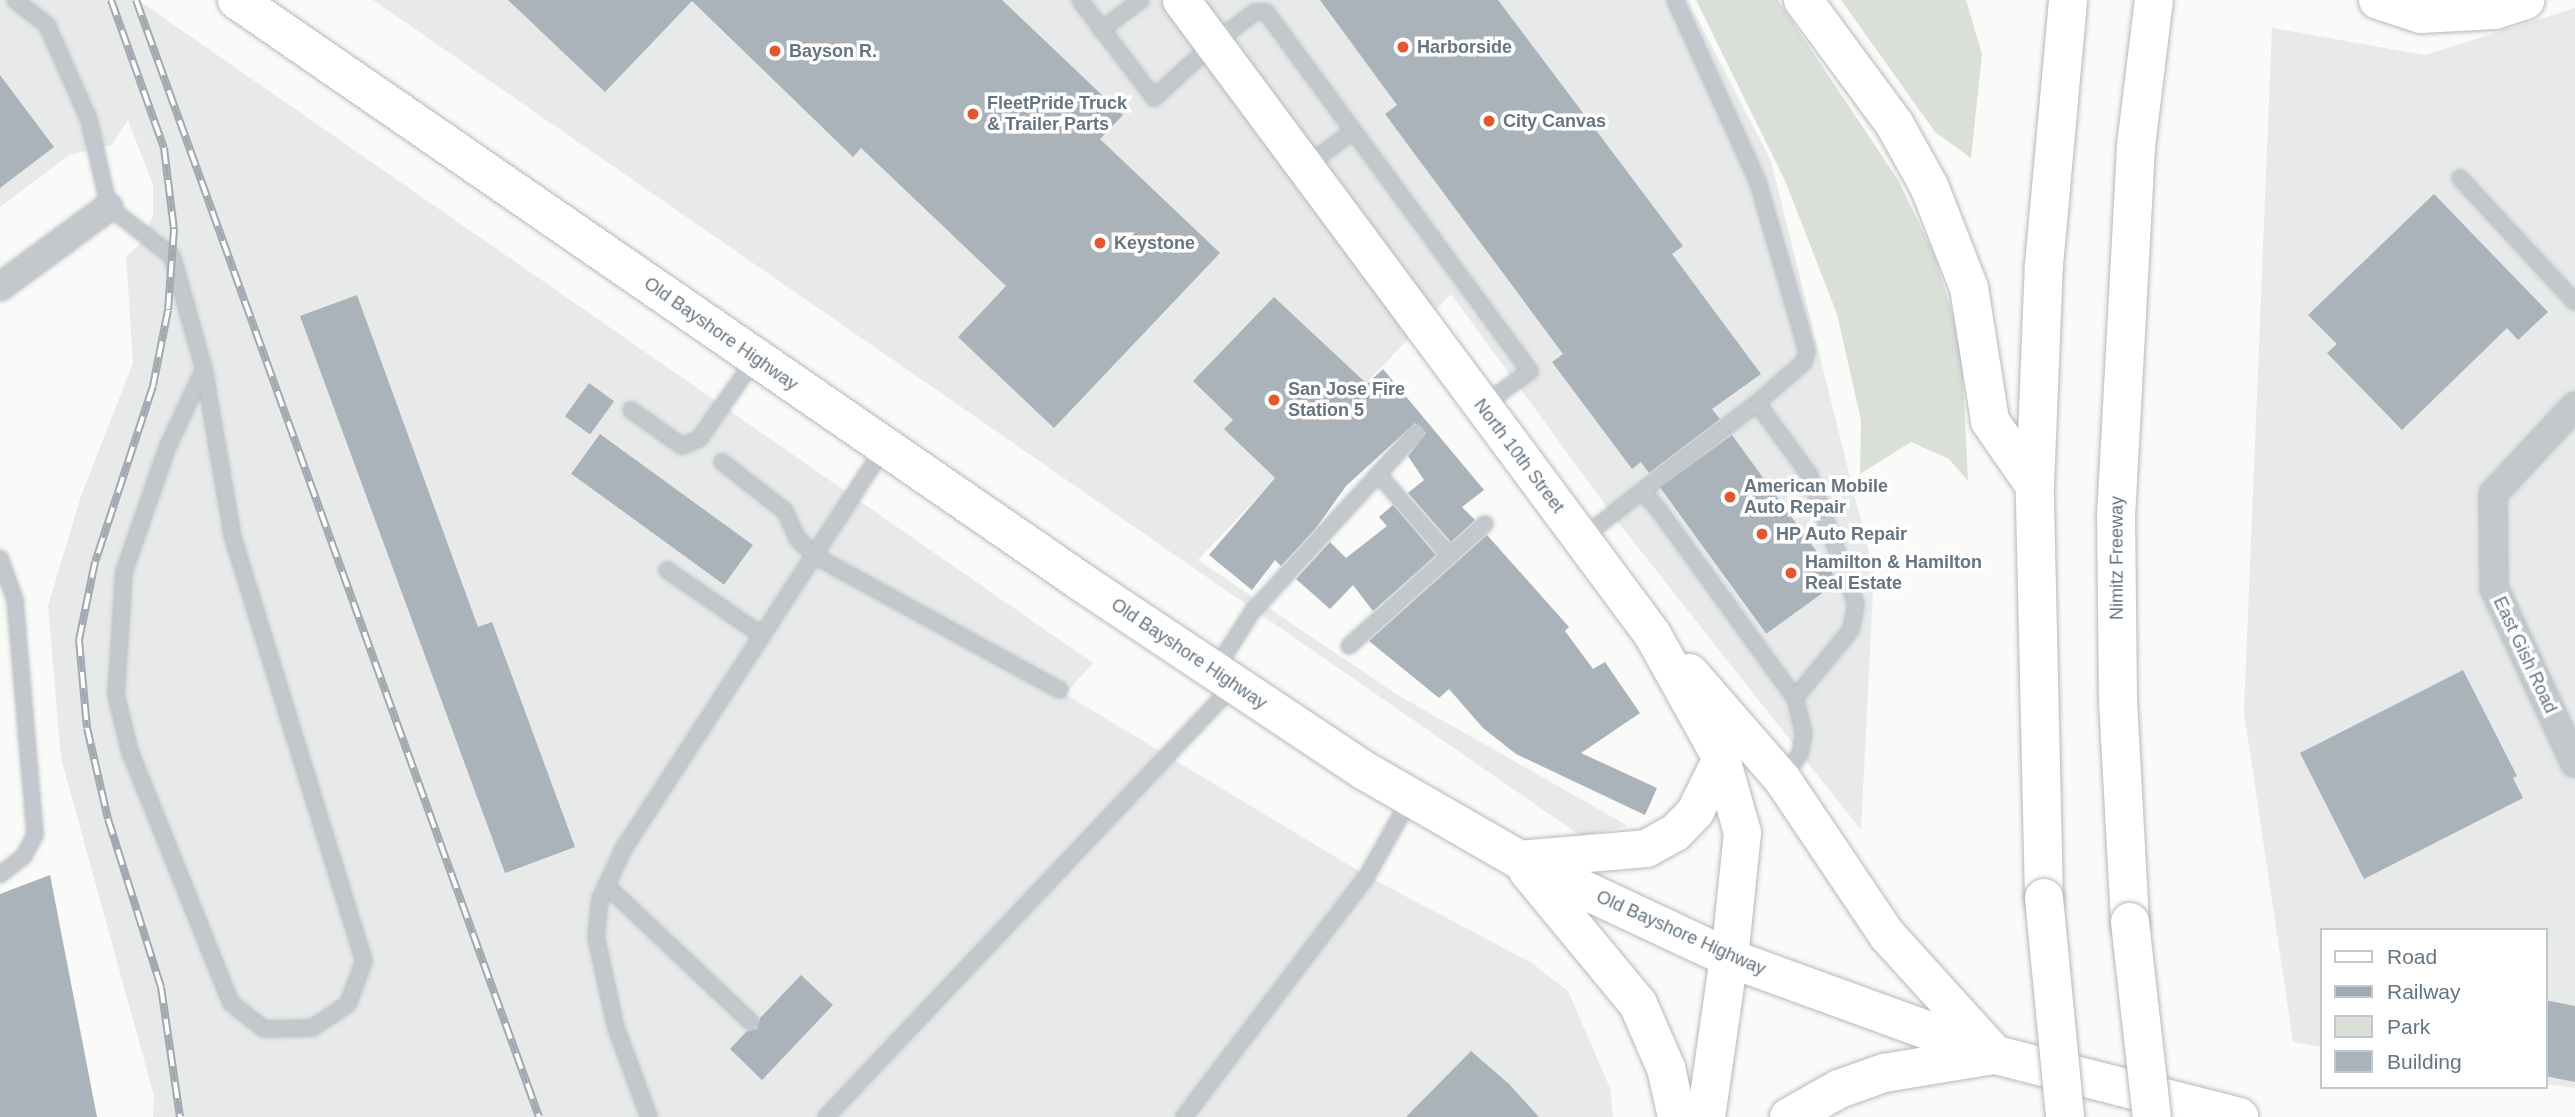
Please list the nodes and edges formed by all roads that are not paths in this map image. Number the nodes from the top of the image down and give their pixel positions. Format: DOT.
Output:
graph roads {
  1 [pos="15,0"];
  2 [pos="237,0"];
  3 [pos="1080,0"];
  4 [pos="1141,0"];
  5 [pos="1181,0"];
  6 [pos="1675,0"];
  7 [pos="1803,0"];
  8 [pos="2068,0"];
  9 [pos="2154,0"];
  10 [pos="2378,0"];
  11 [pos="2525,0"];
  12 [pos="1101,30"];
  13 [pos="1213,44"];
  14 [pos="1352,132"];
  15 [pos="1306,166"];
  16 [pos="2460,178"];
  17 [pos="109,207"];
  18 [pos="0,287"];
  19 [pos="2575,302"];
  20 [pos="756,358"];
  21 [pos="204,369"];
  22 [pos="1757,403"];
  23 [pos="2575,406"];
  24 [pos="1482,407"];
  25 [pos="631,410"];
  26 [pos="1417,432"];
  27 [pos="884,448"];
  28 [pos="722,462"];
  29 [pos="1378,474"];
  30 [pos="2035,486"];
  31 [pos="1642,491"];
  32 [pos="1485,524"];
  33 [pos="1580,539"];
  34 [pos="815,556"];
  35 [pos="1450,556"];
  36 [pos="0,558"];
  37 [pos="667,570"];
  38 [pos="1652,634"];
  39 [pos="763,636"];
  40 [pos="1349,646"];
  41 [pos="1224,678"];
  42 [pos="1060,690"];
  43 [pos="1795,698"];
  44 [pos="1721,758"];
  45 [pos="2575,763"];
  46 [pos="1782,779"];
  47 [pos="1411,798"];
  48 [pos="1518,859"];
  49 [pos="0,875"];
  50 [pos="607,886"];
  51 [pos="1728,958"];
  52 [pos="751,1022"];
  53 [pos="1996,1055"];
  54 [pos="649,1117"];
  55 [pos="826,1117"];
  56 [pos="1184,1117"];
  57 [pos="1677,1117"];
  58 [pos="1706,1117"];
  59 [pos="1789,1117"];
  60 [pos="2065,1117"];
  61 [pos="2151,1117"];
  62 [pos="2239,1117"];
  1 -- 17 [label="lane"];
  2 -- 20 [label="main road, Old Bayshore Highway"];
  3 -- 12 [label="lane"];
  4 -- 12 [label="lane"];
  5 -- 13 [label="main road, North 10th Street"];
  6 -- 22 [label="lane"];
  7 -- 30 [label="main road"];
  8 -- 30 [label="main road"];
  9 -- 61 [label="main road, Nimitz Freeway, bridge"];
  10 -- 11 [label="main road"];
  12 -- 13 [label="lane"];
  13 -- 14 [label="lane"];
  13 -- 15 [label="main road, North 10th Street"];
  14 -- 15 [label="lane"];
  14 -- 24 [label="lane"];
  15 -- 24 [label="main road, North 10th Street"];
  16 -- 19 [label="lane"];
  17 -- 18 [label="street"];
  17 -- 21 [label="lane"];
  20 -- 25 [label="lane"];
  20 -- 27 [label="main road, Old Bayshore Highway"];
  21 -- 21 [label="lane"];
  22 -- 31 [label="lane"];
  22 -- 43 [label="lane"];
  23 -- 45 [label="street, East Gish Road"];
  24 -- 33 [label="main road, North 10th Street"];
  26 -- 29 [label="lane"];
  27 -- 34 [label="lane"];
  27 -- 41 [label="main road, Old Bayshore Highway"];
  28 -- 34 [label="lane"];
  29 -- 35 [label="lane"];
  29 -- 41 [label="lane"];
  30 -- 60 [label="main road, bridge"];
  31 -- 33 [label="lane"];
  31 -- 43 [label="lane"];
  32 -- 35 [label="lane"];
  33 -- 38 [label="main road, North 10th Street"];
  34 -- 39 [label="lane"];
  34 -- 42 [label="lane"];
  35 -- 40 [label="lane"];
  36 -- 49 [label="lane"];
  37 -- 39 [label="lane"];
  38 -- 44 [label="main road, North 10th Street"];
  38 -- 46 [label="main road"];
  39 -- 50 [label="lane"];
  41 -- 47 [label="main road, Old Bayshore Highway"];
  41 -- 55 [label="lane"];
  43 -- 46 [label="lane"];
  44 -- 48 [label="main road"];
  44 -- 51 [label="main road, North 10th Street"];
  46 -- 53 [label="main road"];
  47 -- 48 [label="main road, Old Bayshore Highway"];
  47 -- 56 [label="lane"];
  48 -- 51 [label="main road, Old Bayshore Highway"];
  48 -- 57 [label="main road"];
  50 -- 52 [label="lane"];
  50 -- 54 [label="lane"];
  51 -- 53 [label="main road, Old Bayshore Highway"];
  51 -- 58 [label="main road"];
  53 -- 59 [label="main road"];
  53 -- 62 [label="main road, Old Bayshore Highway"];
}
